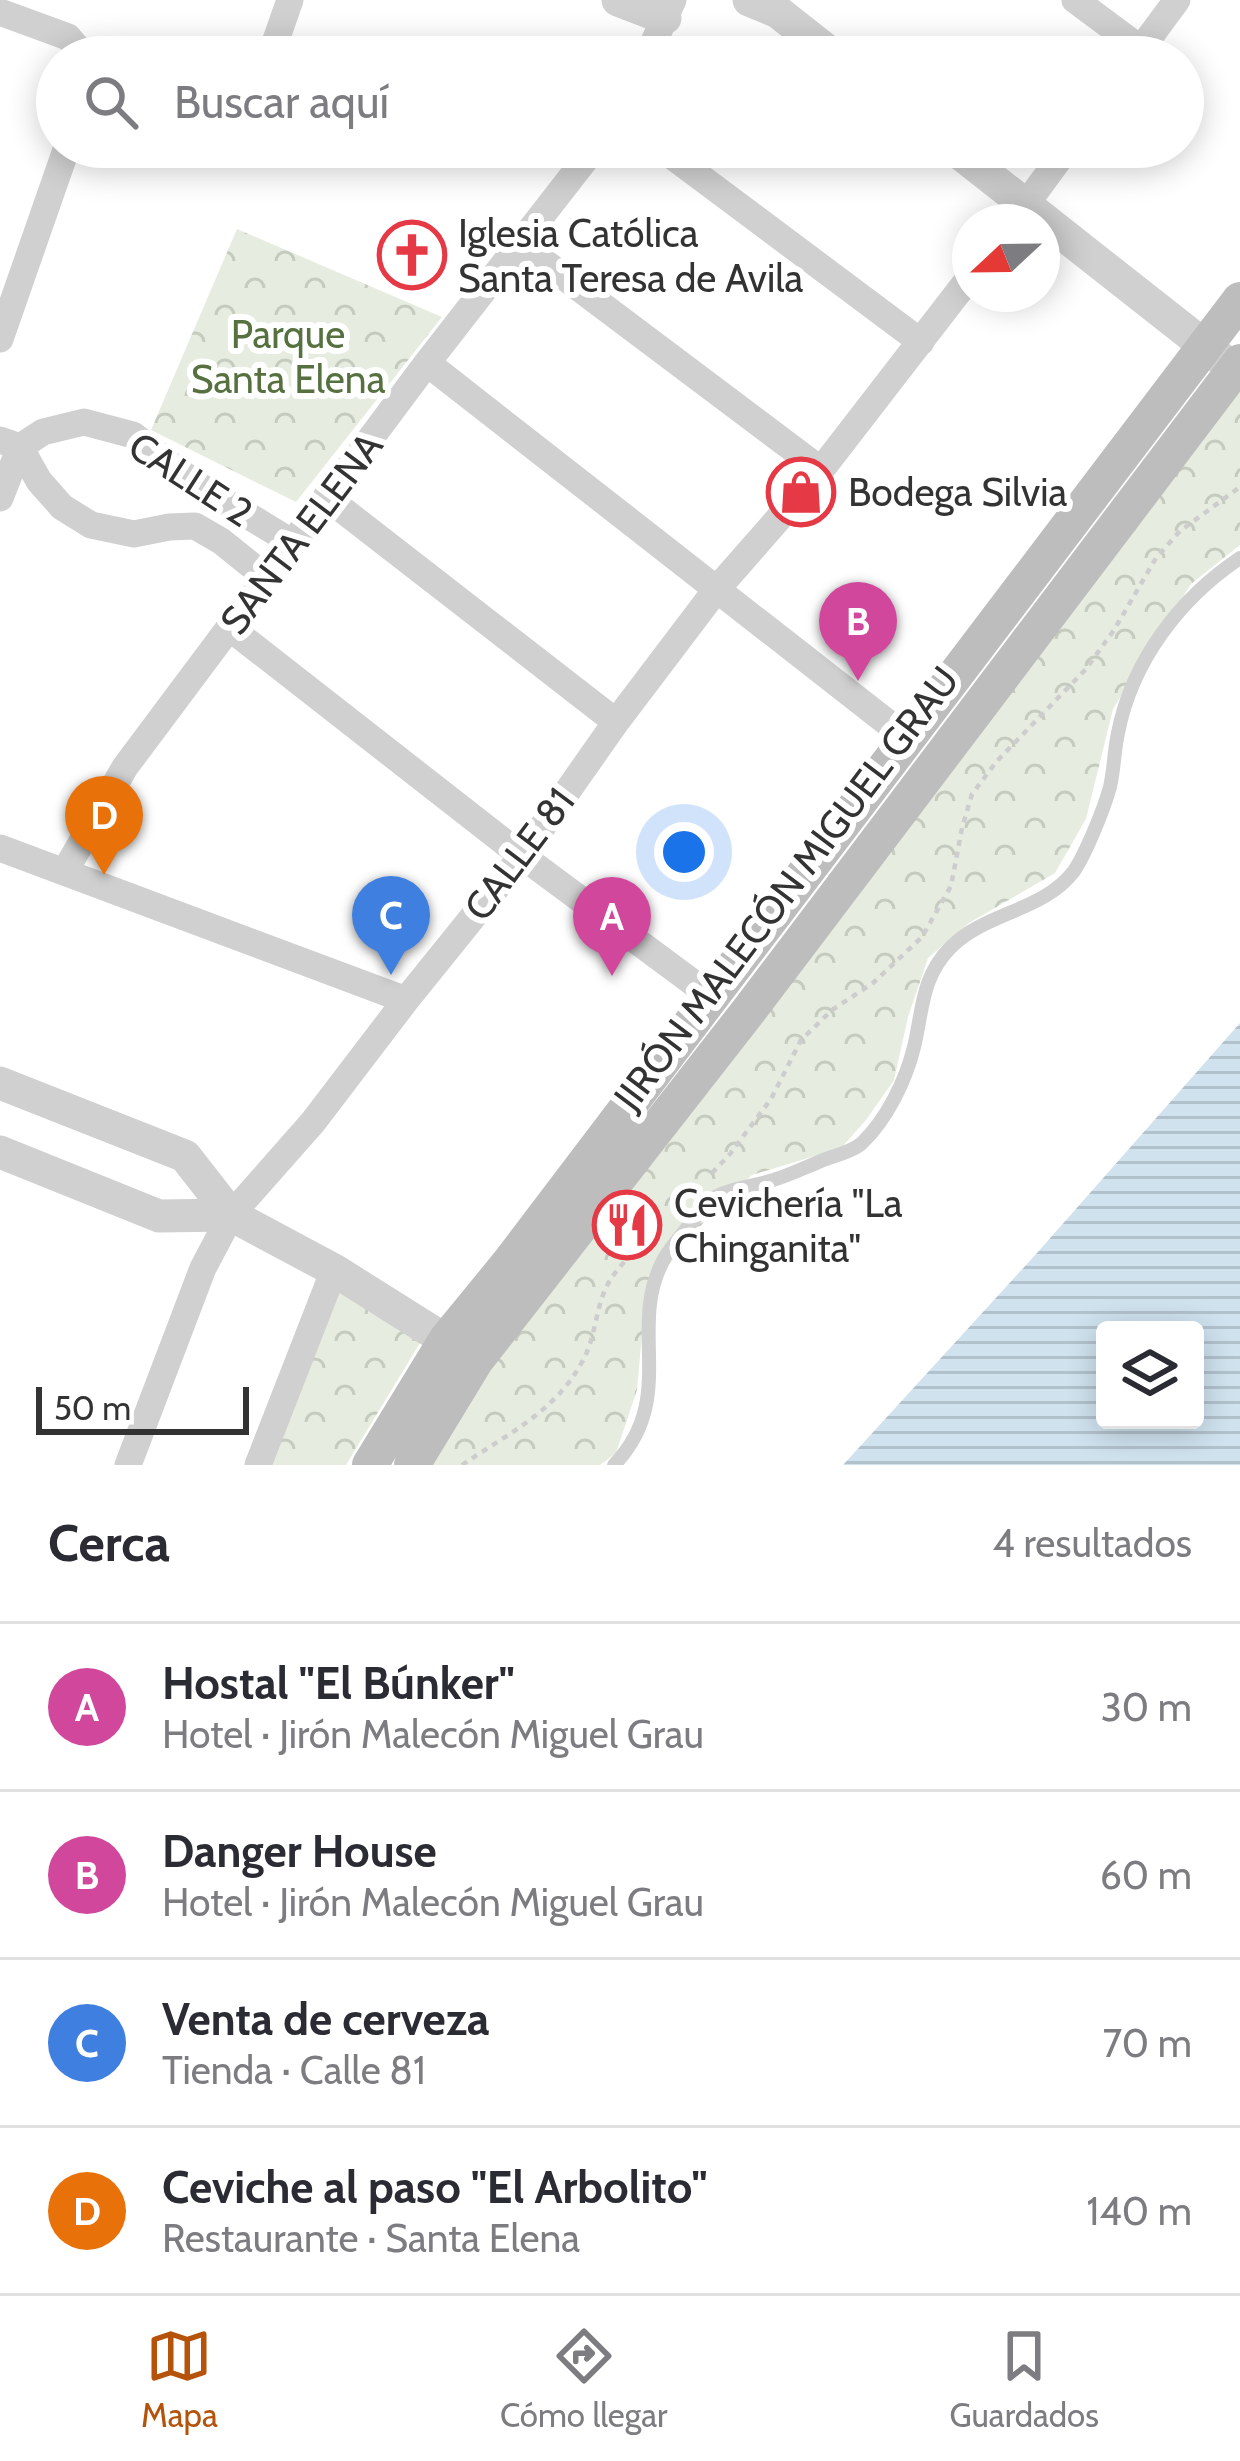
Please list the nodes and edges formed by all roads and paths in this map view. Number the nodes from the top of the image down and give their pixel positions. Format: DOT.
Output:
graph roads {
  1 [pos="290,0"];
  2 [pos="618,0"];
  3 [pos="1075,0"];
  4 [pos="1177,0"];
  5 [pos="771,4"];
  6 [pos="669,9"];
  7 [pos="0,12"];
  8 [pos="63,36"];
  9 [pos="277,36"];
  10 [pos="810,36"];
  11 [pos="1118,36"];
  12 [pos="1151,36"];
  13 [pos="61,168"];
  14 [pos="578,168"];
  15 [pos="688,168"];
  16 [pos="973,168"];
  17 [pos="1053,168"];
  18 [pos="1010,204"];
  19 [pos="1026,204"];
  20 [pos="1060,242"];
  21 [pos="519,243"];
  22 [pos="1240,300"];
  23 [pos="952,302"];
  24 [pos="0,339"];
  25 [pos="921,342"];
  26 [pos="1227,359"];
  27 [pos="428,363"];
  28 [pos="10,444"];
  29 [pos="821,470"];
  30 [pos="193,482"];
  31 [pos="1240,487"];
  32 [pos="326,497"];
  33 [pos="0,498"];
  34 [pos="169,527"];
  35 [pos="293,543"];
  36 [pos="1240,558"];
  37 [pos="267,578"];
  38 [pos="716,590"];
  39 [pos="230,628"];
  40 [pos="616,722"];
  41 [pos="907,738"];
  42 [pos="0,848"];
  43 [pos="522,856"];
  44 [pos="65,871"];
  45 [pos="711,996"];
  46 [pos="406,1000"];
  47 [pos="0,1083"];
  48 [pos="0,1152"];
  49 [pos="703,1182"];
  50 [pos="231,1215"];
  51 [pos="663,1223"];
  52 [pos="334,1270"];
  53 [pos="461,1349"];
  54 [pos="128,1465"];
  55 [pos="258,1465"];
  56 [pos="370,1465"];
  57 [pos="412,1465"];
  58 [pos="462,1465"];
  59 [pos="614,1465"];
  1 -- 9 [label="street"];
  2 -- 6 [label="street"];
  3 -- 11 [label="street"];
  4 -- 12 [label="street"];
  5 -- 10 [label="street"];
  7 -- 8 [label="street"];
  13 -- 24 [label="street"];
  14 -- 21 [label="street, SANTA ELENA"];
  15 -- 25 [label="street"];
  16 -- 18 [label="street"];
  17 -- 19 [label="street"];
  20 -- 26 [label="street"];
  21 -- 27 [label="street, SANTA ELENA"];
  21 -- 29 [label="street"];
  22 -- 26 [label="main road"];
  23 -- 25 [label="street, CALLE 81"];
  25 -- 29 [label="street, CALLE 81"];
  26 -- 41 [label="main road, JIRÓN MALECÓN MIGUEL GRAU"];
  26 -- 53 [label="main road, JIRÓN MALECÓN MIGUEL GRAU"];
  27 -- 32 [label="street, SANTA ELENA"];
  27 -- 38 [label="street"];
  28 -- 30 [label="street, CALLE 2"];
  28 -- 33 [label="street"];
  28 -- 34 [label="street, CALLE 2"];
  29 -- 38 [label="street, CALLE 81"];
  30 -- 34 [label="street"];
  30 -- 35 [label="street, CALLE 2"];
  31 -- 49 [label="path"];
  32 -- 35 [label="street, SANTA ELENA"];
  32 -- 40 [label="street"];
  34 -- 37 [label="street, CALLE 2"];
  35 -- 37 [label="street, SANTA ELENA"];
  36 -- 59 [label="lane"];
  37 -- 39 [label="street, SANTA ELENA"];
  38 -- 40 [label="street, CALLE 81"];
  38 -- 41 [label="street"];
  39 -- 43 [label="street"];
  39 -- 44 [label="street, SANTA ELENA"];
  40 -- 43 [label="street, CALLE 81"];
  41 -- 45 [label="main road, JIRÓN MALECÓN MIGUEL GRAU"];
  42 -- 44 [label="street"];
  43 -- 45 [label="street"];
  43 -- 46 [label="street, CALLE 81"];
  44 -- 46 [label="street"];
  45 -- 53 [label="main road, JIRÓN MALECÓN MIGUEL GRAU"];
  46 -- 50 [label="street, CALLE 81"];
  47 -- 50 [label="street"];
  48 -- 50 [label="street"];
  50 -- 52 [label="street"];
  50 -- 54 [label="street, CALLE 81"];
  51 -- 58 [label="path"];
  52 -- 53 [label="street"];
  52 -- 55 [label="street"];
  53 -- 56 [label="main road, JIRÓN MALECÓN MIGUEL GRAU"];
  53 -- 57 [label="main road, JIRÓN MALECÓN MIGUEL GRAU"];
}
